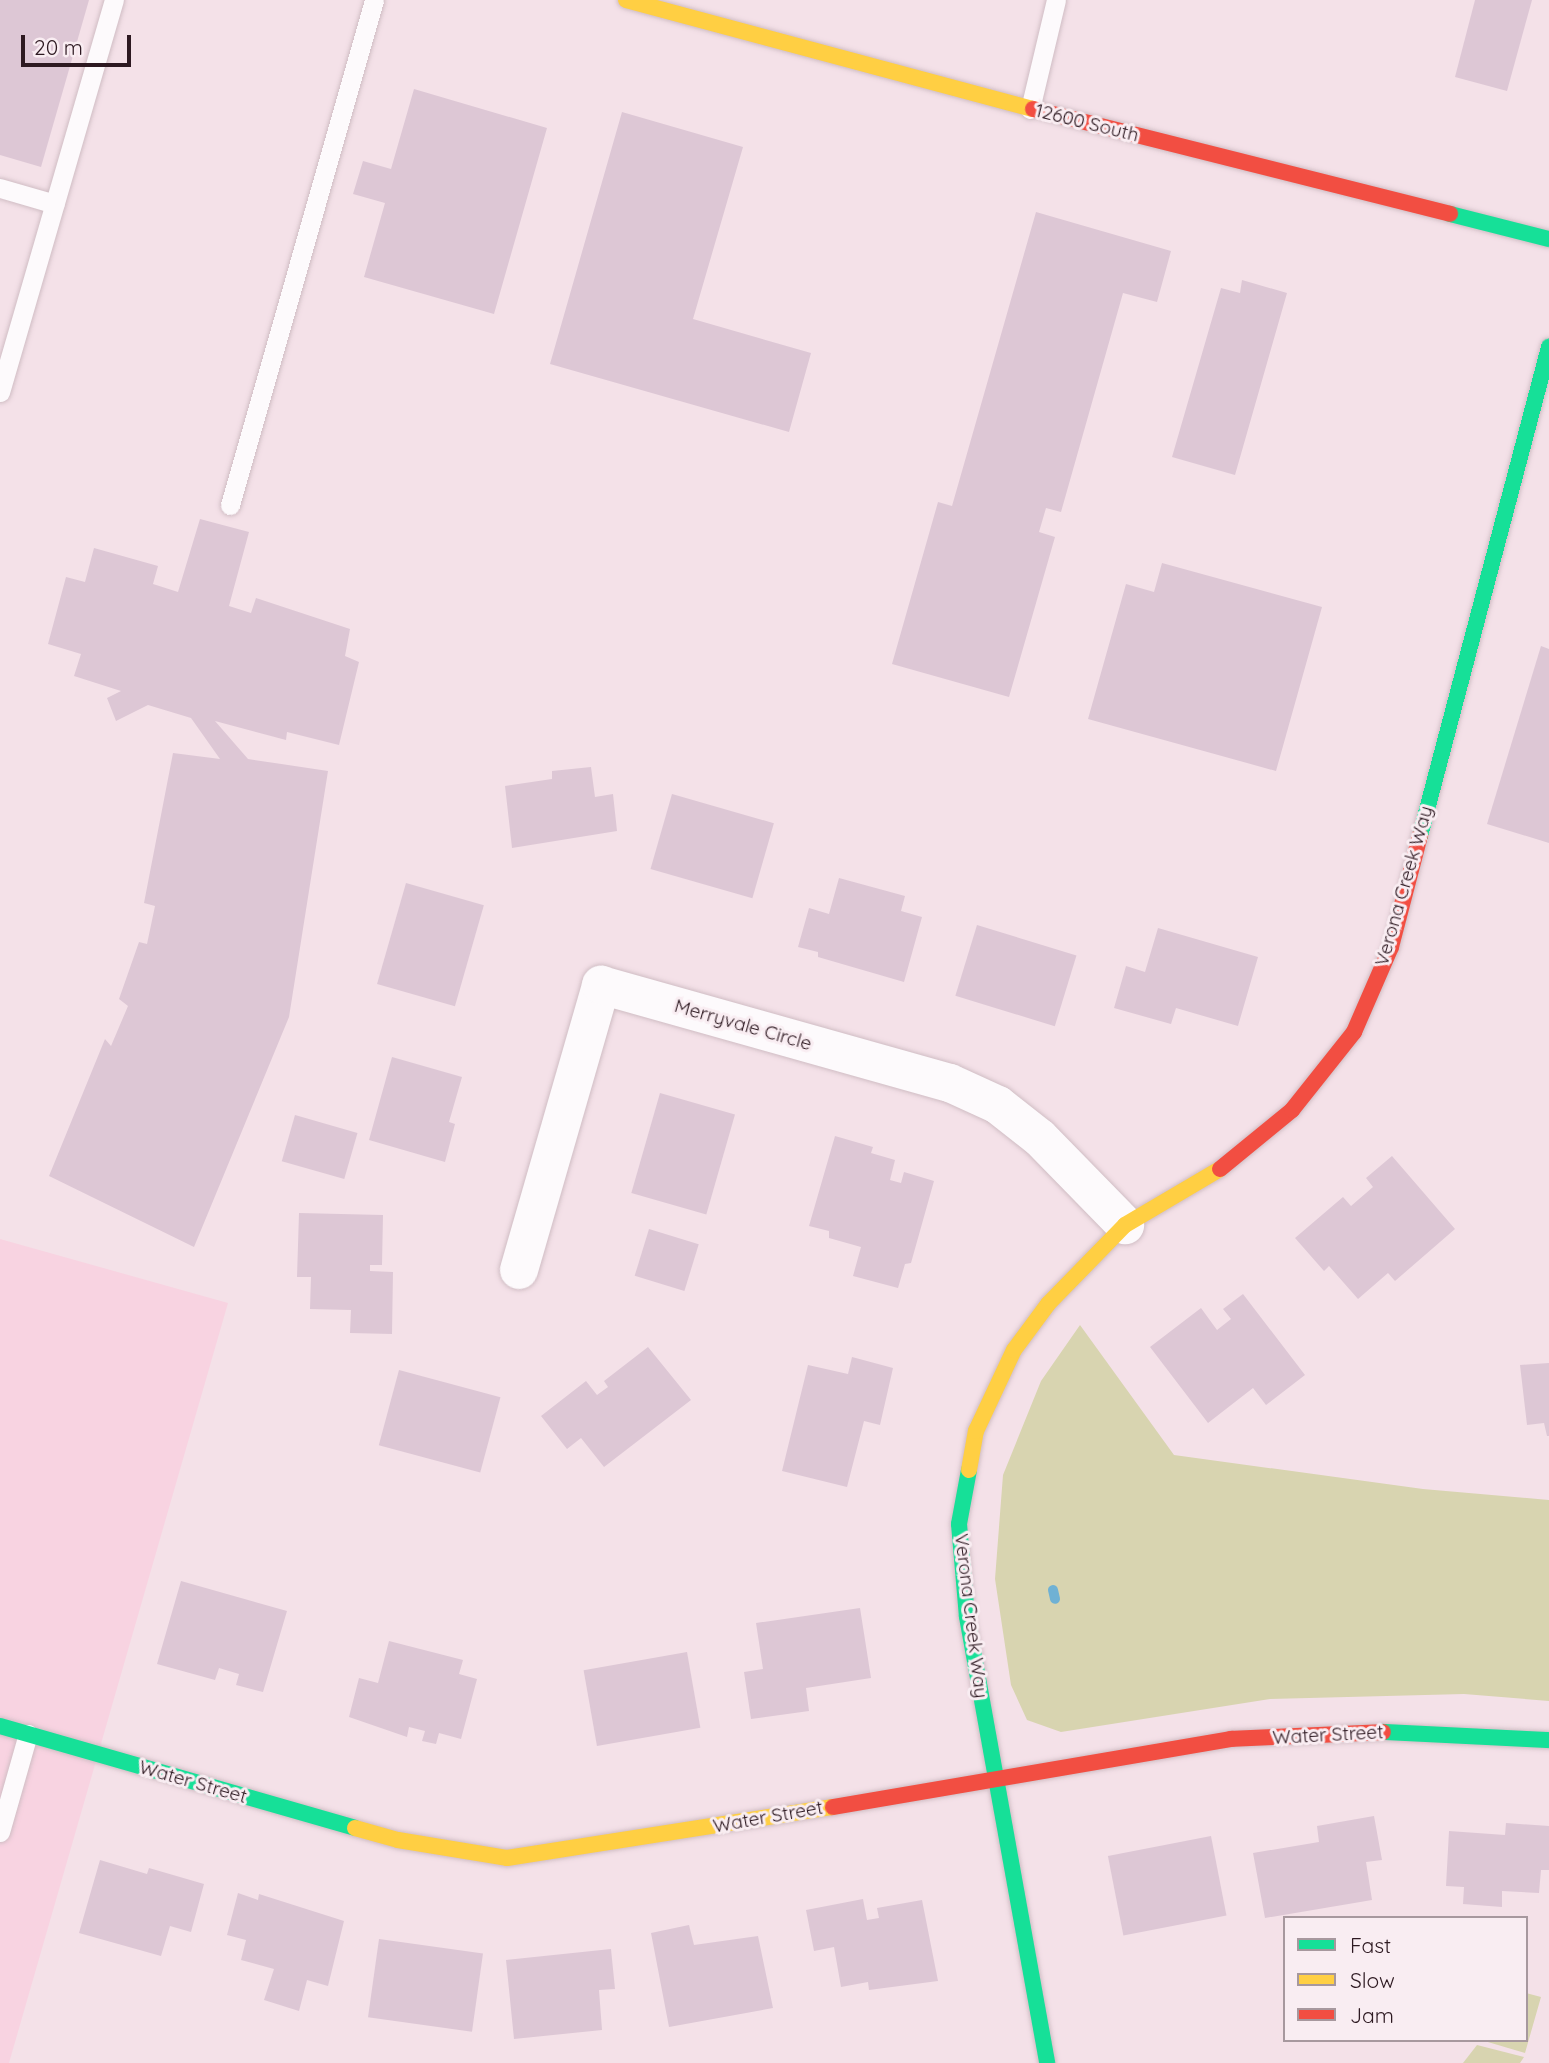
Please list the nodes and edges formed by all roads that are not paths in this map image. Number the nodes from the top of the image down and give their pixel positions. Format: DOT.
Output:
graph roads {
  1 [pos="114,0"];
  2 [pos="374,0"];
  3 [pos="626,0"];
  4 [pos="1056,0"];
  5 [pos="1030,109"];
  6 [pos="0,188"];
  7 [pos="55,204"];
  8 [pos="1549,239"];
  9 [pos="1549,347"];
  10 [pos="0,392"];
  11 [pos="230,505"];
  12 [pos="1125,1225"];
  13 [pos="519,1270"];
  14 [pos="0,1726"];
  15 [pos="28,1734"];
  16 [pos="1549,1740"];
  17 [pos="995,1778"];
  18 [pos="0,1832"];
  19 [pos="1047,2063"];
  1 -- 7 [label="lane"];
  2 -- 11 [label="lane"];
  3 -- 5 [label="street, 12600 South"];
  4 -- 5 [label="lane"];
  5 -- 8 [label="street, 12600 South"];
  6 -- 7 [label="lane"];
  7 -- 10 [label="lane"];
  9 -- 12 [label="street, Verona Creek Way"];
  12 -- 13 [label="street, Merryvale Circle"];
  12 -- 17 [label="street, Verona Creek Way"];
  14 -- 15 [label="street, Water Street"];
  15 -- 17 [label="street, Water Street"];
  15 -- 18 [label="lane"];
  16 -- 17 [label="street, Water Street"];
  17 -- 19 [label="street, Verona Creek Way"];
}
